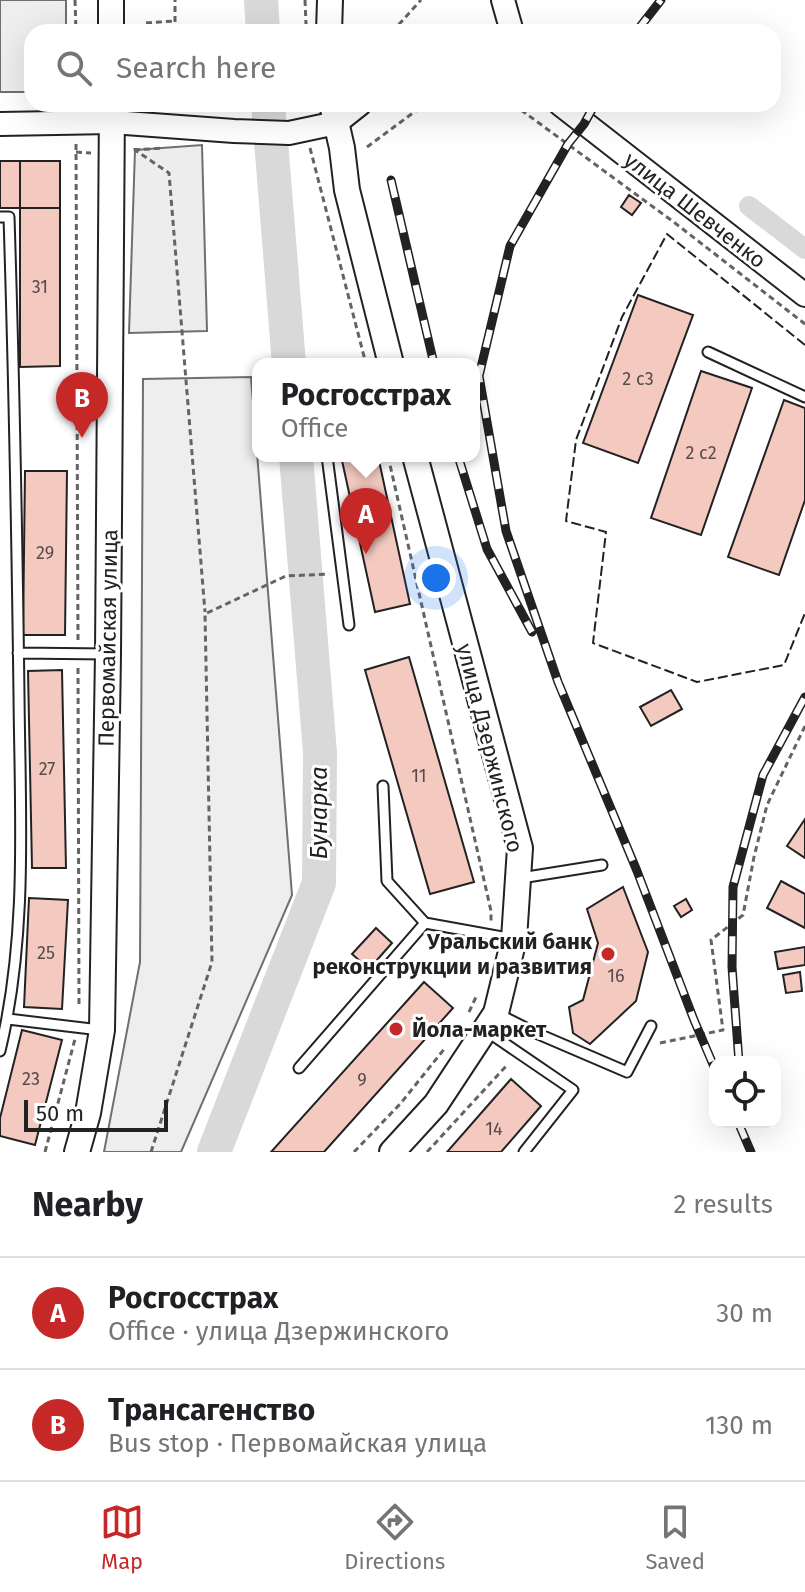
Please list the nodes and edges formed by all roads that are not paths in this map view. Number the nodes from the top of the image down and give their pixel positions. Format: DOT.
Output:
graph roads {
  1 [pos="111,0"];
  2 [pos="330,0"];
  3 [pos="503,0"];
  4 [pos="111,24"];
  5 [pos="329,24"];
  6 [pos="510,24"];
  7 [pos="570,112"];
  8 [pos="112,113"];
  9 [pos="334,114"];
  10 [pos="0,124"];
  11 [pos="0,217"];
  12 [pos="805,295"];
  13 [pos="708,352"];
  14 [pos="389,358"];
  15 [pos="805,397"];
  16 [pos="328,462"];
  17 [pos="417,462"];
  18 [pos="349,625"];
  19 [pos="18,653"];
  20 [pos="108,654"];
  21 [pos="383,786"];
  22 [pos="602,865"];
  23 [pos="518,879"];
  24 [pos="425,923"];
  25 [pos="502,937"];
  26 [pos="8,1019"];
  27 [pos="483,1019"];
  28 [pos="651,1026"];
  29 [pos="90,1028"];
  30 [pos="0,1051"];
  31 [pos="299,1068"];
  32 [pos="77,1152"];
  33 [pos="392,1152"];
  34 [pos="524,1152"];
  1 -- 4 [label="main road"];
  2 -- 5 [label="main road"];
  3 -- 6 [label="street"];
  7 -- 12 [label="street, улица Шевченко"];
  8 -- 9 [label="street"];
  8 -- 10 [label="street"];
  8 -- 20 [label="main road, Первомайская улица"];
  9 -- 14 [label="main road"];
  11 -- 19 [label="lane"];
  13 -- 15 [label="lane"];
  16 -- 18 [label="lane"];
  17 -- 23 [label="main road, улица Дзержинского"];
  19 -- 20 [label="lane"];
  19 -- 26 [label="lane"];
  20 -- 29 [label="main road, Первомайская улица"];
  21 -- 24 [label="lane"];
  22 -- 23 [label="lane"];
  23 -- 25 [label="main road, улица Дзержинского"];
  24 -- 25 [label="lane"];
  24 -- 31 [label="lane"];
  25 -- 27 [label="main road, улица Дзержинского"];
  26 -- 29 [label="lane"];
  26 -- 30 [label="lane"];
  27 -- 28 [label="lane"];
  27 -- 33 [label="main road, улица Дзержинского"];
  27 -- 34 [label="lane"];
  29 -- 32 [label="main road, Первомайская улица"];
}
